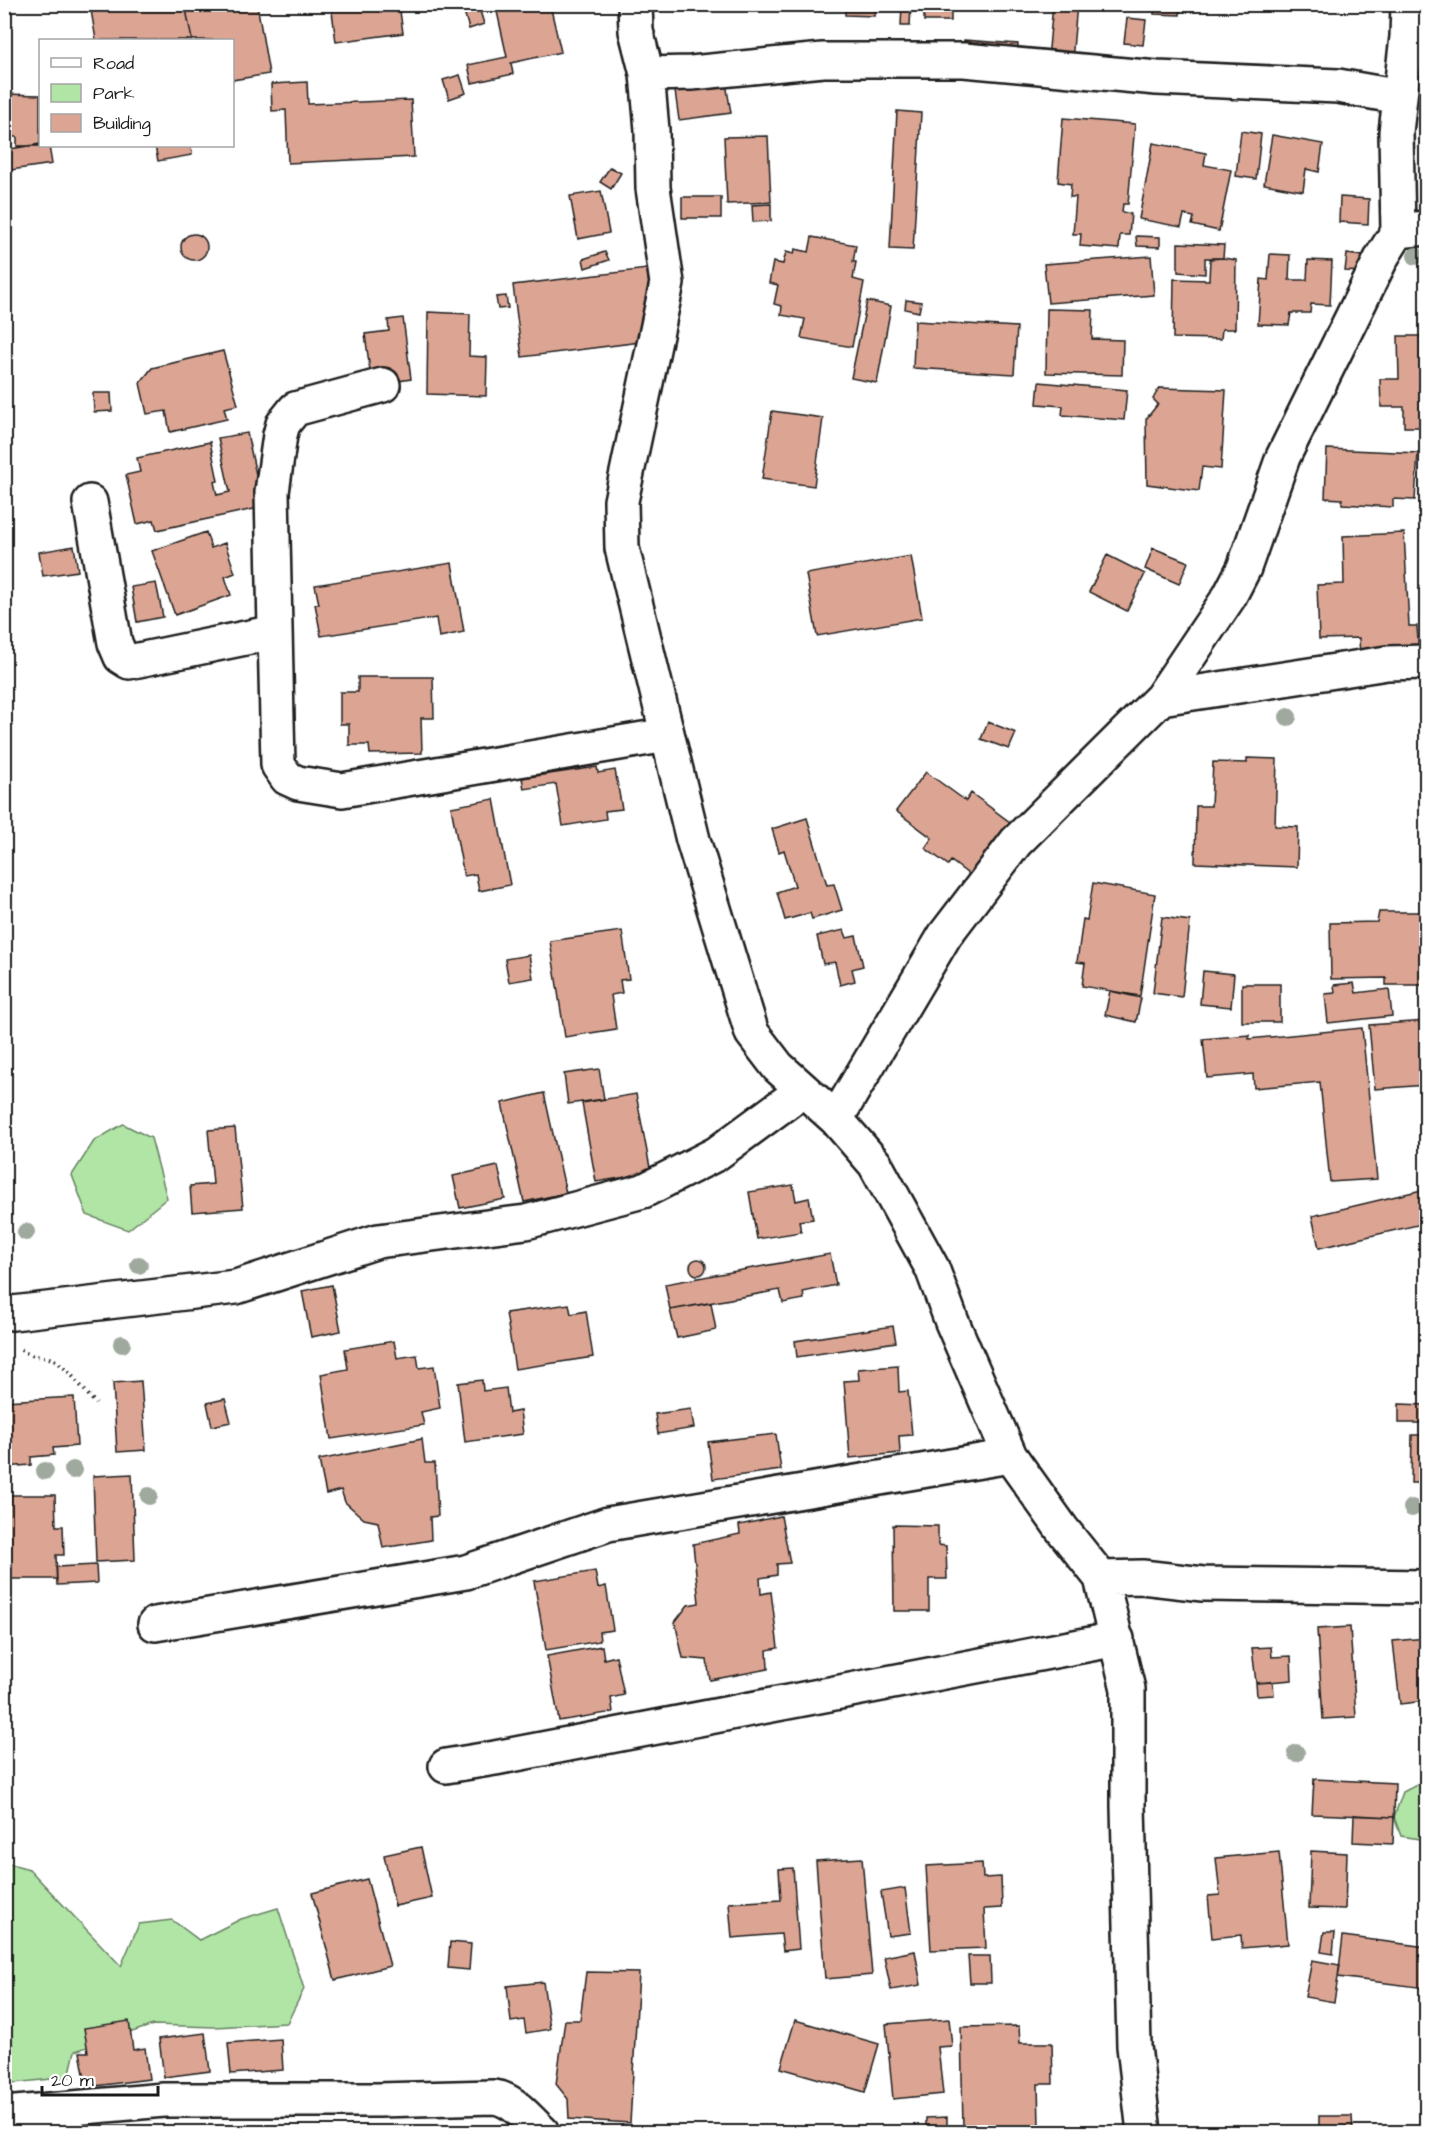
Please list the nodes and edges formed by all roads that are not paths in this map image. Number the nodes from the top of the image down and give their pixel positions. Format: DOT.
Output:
graph roads {
  1 [pos="635,4"];
  2 [pos="1408,4"];
  3 [pos="647,74"];
  4 [pos="1400,97"];
  5 [pos="1412,230"];
  6 [pos="383,385"];
  7 [pos="90,502"];
  8 [pos="275,632"];
  9 [pos="1426,662"];
  10 [pos="1161,698"];
  11 [pos="667,735"];
  12 [pos="803,1090"];
  13 [pos="836,1119"];
  14 [pos="9,1327"];
  15 [pos="1010,1456"];
  16 [pos="1101,1578"];
  17 [pos="1426,1587"];
  18 [pos="155,1624"];
  19 [pos="1117,1639"];
  20 [pos="446,1766"];
  21 [pos="4,2114"];
  22 [pos="542,2133"];
  23 [pos="1144,2133"];
  1 -- 3 [label="street"];
  2 -- 4 [label="street"];
  3 -- 4 [label="street"];
  3 -- 11 [label="street"];
  4 -- 5 [label="street"];
  5 -- 10 [label="street"];
  6 -- 8 [label="street"];
  7 -- 8 [label="street"];
  8 -- 11 [label="street"];
  9 -- 10 [label="street"];
  10 -- 13 [label="street"];
  11 -- 12 [label="street"];
  12 -- 13 [label="street"];
  12 -- 14 [label="street"];
  13 -- 15 [label="street"];
  15 -- 16 [label="street"];
  15 -- 18 [label="street"];
  16 -- 17 [label="street"];
  16 -- 19 [label="street"];
  19 -- 20 [label="street"];
  19 -- 23 [label="street"];
  21 -- 22 [label="street"];
}
